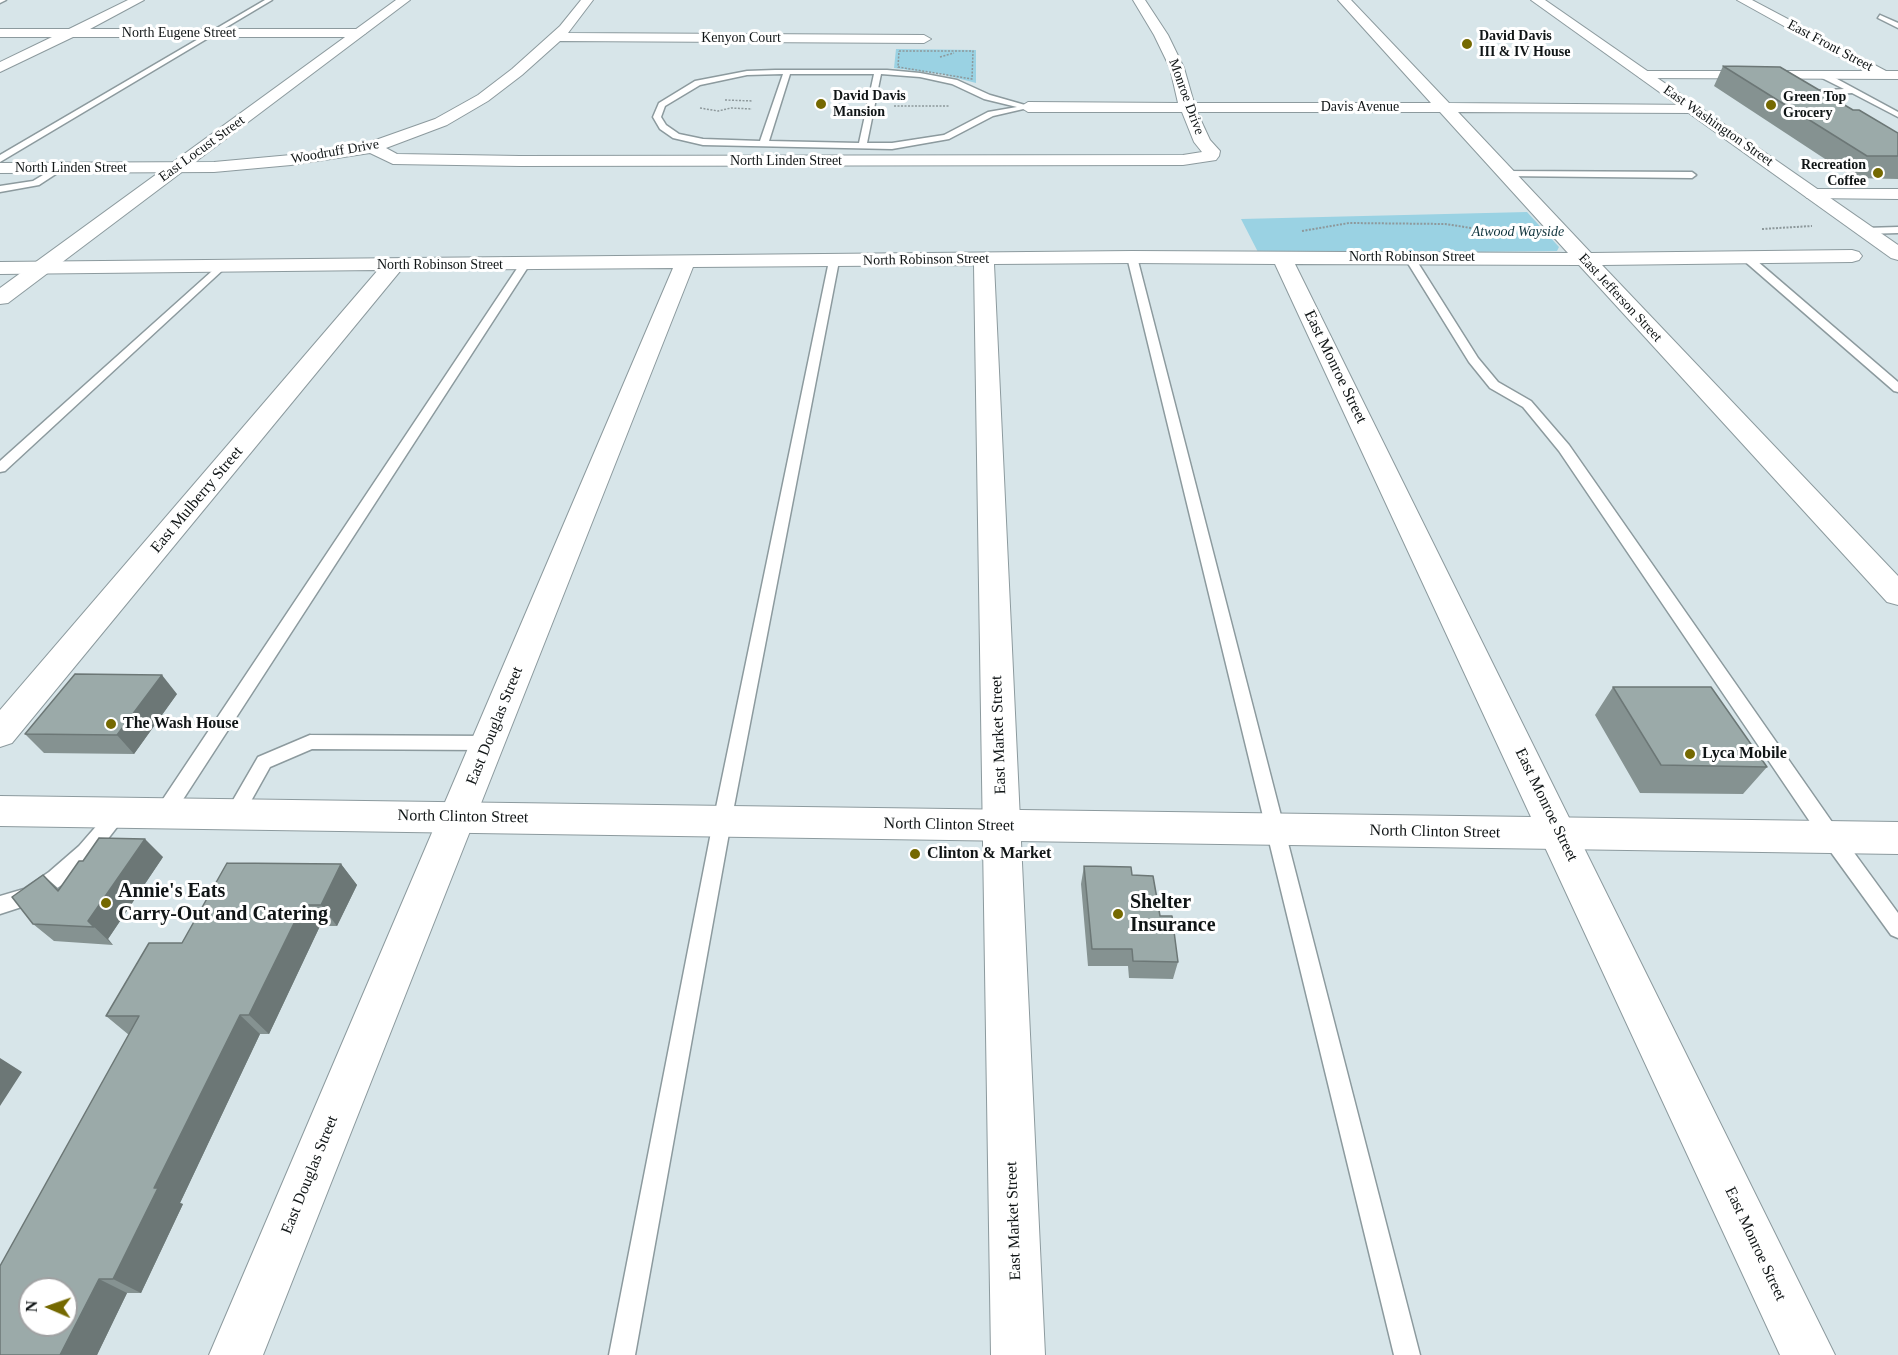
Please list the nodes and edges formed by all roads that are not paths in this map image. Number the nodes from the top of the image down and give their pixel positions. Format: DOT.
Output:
graph roads {
  1 [pos="138,0"];
  2 [pos="269,0"];
  3 [pos="404,0"];
  4 [pos="587,0"];
  5 [pos="1139,0"];
  6 [pos="1344,0"];
  7 [pos="1537,0"];
  8 [pos="1743,0"];
  9 [pos="1880,17"];
  10 [pos="1898,26"];
  11 [pos="0,33"];
  12 [pos="72,33"];
  13 [pos="214,33"];
  14 [pos="359,33"];
  15 [pos="557,36"];
  16 [pos="924,39"];
  17 [pos="0,68"];
  18 [pos="787,72"];
  19 [pos="878,72"];
  20 [pos="1645,75"];
  21 [pos="1823,75"];
  22 [pos="1891,75"];
  23 [pos="1854,91"];
  24 [pos="1829,104"];
  25 [pos="992,106"];
  26 [pos="1187,106"];
  27 [pos="1029,107"];
  28 [pos="1443,107"];
  29 [pos="1692,108"];
  30 [pos="1898,115"];
  31 [pos="763,145"];
  32 [pos="862,146"];
  33 [pos="373,147"];
  34 [pos="1203,158"];
  35 [pos="0,159"];
  36 [pos="0,168"];
  37 [pos="61,168"];
  38 [pos="177,168"];
  39 [pos="1506,174"];
  40 [pos="1692,175"];
  41 [pos="0,189"];
  42 [pos="1813,194"];
  43 [pos="1898,194"];
  44 [pos="1898,230"];
  45 [pos="1864,231"];
  46 [pos="1898,254"];
  47 [pos="1282,256"];
  48 [pos="1852,256"];
  49 [pos="1132,257"];
  50 [pos="1409,257"];
  51 [pos="1746,257"];
  52 [pos="984,259"];
  53 [pos="1584,259"];
  54 [pos="834,261"];
  55 [pos="685,263"];
  56 [pos="525,264"];
  57 [pos="394,265"];
  58 [pos="221,266"];
  59 [pos="42,267"];
  60 [pos="0,268"];
  61 [pos="0,298"];
  62 [pos="1898,388"];
  63 [pos="0,468"];
  64 [pos="1898,594"];
  65 [pos="0,734"];
  66 [pos="488,743"];
  67 [pos="0,811"];
  68 [pos="119,813"];
  69 [pos="164,813"];
  70 [pos="234,814"];
  71 [pos="459,816"];
  72 [pos="722,822"];
  73 [pos="1001,826"];
  74 [pos="1275,830"];
  75 [pos="1559,833"];
  76 [pos="1832,838"];
  77 [pos="1898,838"];
  78 [pos="0,904"];
  79 [pos="1898,929"];
  80 [pos="236,1355"];
  81 [pos="622,1355"];
  82 [pos="1018,1355"];
  83 [pos="1407,1355"];
  84 [pos="1808,1355"];
  1 -- 12 [label="street"];
  2 -- 13 [label="lane"];
  3 -- 14 [label="street, East Locust Street"];
  4 -- 15 [label="street, Woodruff Drive"];
  5 -- 26 [label="street, Monroe Drive"];
  6 -- 28 [label="street, East Jefferson Street"];
  7 -- 20 [label="street, East Washington Street"];
  8 -- 22 [label="street, East Front Street"];
  9 -- 10 [label="lane"];
  11 -- 12 [label="street, North Eugene Street"];
  12 -- 13 [label="street, North Eugene Street"];
  12 -- 17 [label="street"];
  13 -- 14 [label="street, North Eugene Street"];
  13 -- 35 [label="lane"];
  14 -- 38 [label="street, East Locust Street"];
  15 -- 16 [label="street, Kenyon Court"];
  15 -- 33 [label="street, Woodruff Drive"];
  18 -- 19 [label="lane"];
  18 -- 31 [label="lane"];
  18 -- 31 [label="lane"];
  19 -- 25 [label="lane"];
  19 -- 32 [label="lane"];
  20 -- 21 [label="street"];
  20 -- 29 [label="street, East Washington Street"];
  21 -- 22 [label="street"];
  21 -- 23 [label="lane"];
  23 -- 24 [label="lane"];
  23 -- 30 [label="lane"];
  25 -- 27 [label="lane"];
  25 -- 27 [label="lane"];
  25 -- 32 [label="lane"];
  26 -- 27 [label="street, Davis Avenue"];
  26 -- 28 [label="street, Davis Avenue"];
  26 -- 34 [label="street, Monroe Drive"];
  28 -- 29 [label="street, Davis Avenue"];
  28 -- 39 [label="street, East Jefferson Street"];
  29 -- 42 [label="street, East Washington Street"];
  31 -- 32 [label="lane"];
  33 -- 34 [label="street, North Linden Street"];
  33 -- 38 [label="street, Woodruff Drive"];
  36 -- 37 [label="street, North Linden Street"];
  37 -- 38 [label="street, North Linden Street"];
  37 -- 41 [label="lane"];
  38 -- 59 [label="street, East Locust Street"];
  39 -- 40 [label="lane"];
  39 -- 53 [label="street, East Jefferson Street"];
  42 -- 43 [label="street"];
  42 -- 45 [label="street, East Washington Street"];
  44 -- 45 [label="lane"];
  45 -- 46 [label="street, East Washington Street"];
  47 -- 49 [label="street, North Robinson Street"];
  47 -- 50 [label="street, North Robinson Street"];
  47 -- 75 [label="street, East Monroe Street"];
  48 -- 51 [label="street, North Robinson Street"];
  49 -- 52 [label="street, North Robinson Street"];
  49 -- 74 [label="lane"];
  50 -- 53 [label="street, North Robinson Street"];
  50 -- 76 [label="lane"];
  51 -- 53 [label="street, North Robinson Street"];
  51 -- 62 [label="lane"];
  52 -- 54 [label="street, North Robinson Street"];
  52 -- 73 [label="street, East Market Street"];
  53 -- 64 [label="street, East Jefferson Street"];
  54 -- 55 [label="street, North Robinson Street"];
  54 -- 72 [label="lane"];
  55 -- 56 [label="street, North Robinson Street"];
  55 -- 66 [label="street, East Douglas Street"];
  56 -- 57 [label="street, North Robinson Street"];
  56 -- 69 [label="lane"];
  57 -- 58 [label="street, North Robinson Street"];
  57 -- 65 [label="street, East Mulberry Street"];
  58 -- 59 [label="street, North Robinson Street"];
  58 -- 63 [label="lane"];
  59 -- 60 [label="street, North Robinson Street"];
  59 -- 61 [label="street, East Locust Street"];
  66 -- 70 [label="lane"];
  66 -- 71 [label="street, East Douglas Street"];
  67 -- 68 [label="street, North Clinton Street"];
  68 -- 69 [label="street, North Clinton Street"];
  68 -- 78 [label="lane"];
  69 -- 70 [label="street, North Clinton Street"];
  70 -- 71 [label="street, North Clinton Street"];
  71 -- 72 [label="street, North Clinton Street"];
  71 -- 80 [label="street, East Douglas Street"];
  72 -- 73 [label="street, North Clinton Street"];
  72 -- 81 [label="lane"];
  73 -- 74 [label="street, North Clinton Street"];
  73 -- 82 [label="street, East Market Street"];
  74 -- 75 [label="street, North Clinton Street"];
  74 -- 83 [label="lane"];
  75 -- 76 [label="street, North Clinton Street"];
  75 -- 84 [label="street, East Monroe Street"];
  76 -- 77 [label="street, North Clinton Street"];
  76 -- 79 [label="lane"];
}
